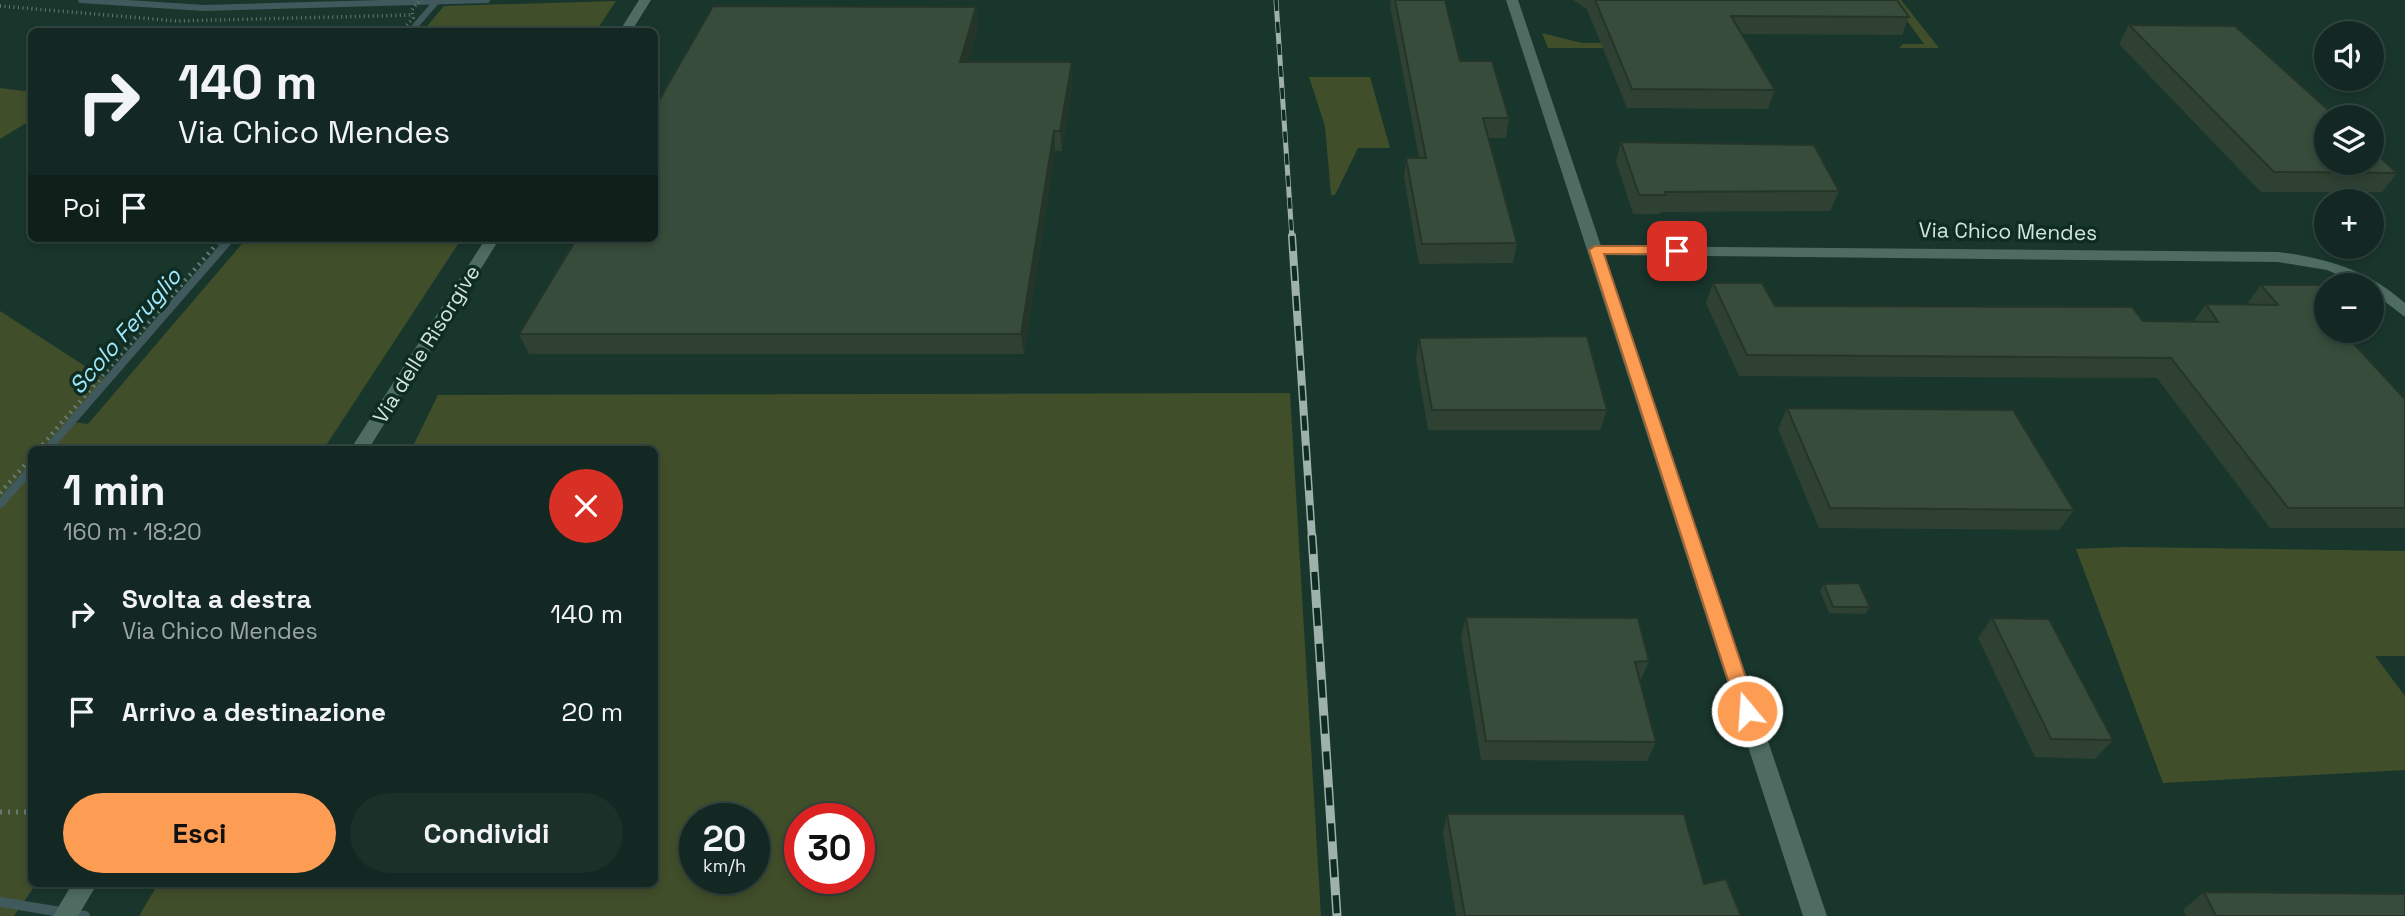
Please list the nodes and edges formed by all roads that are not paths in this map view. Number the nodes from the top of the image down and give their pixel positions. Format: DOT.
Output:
graph roads {
  1 [pos="1512,0"];
  2 [pos="642,5"];
  3 [pos="628,28"];
  4 [pos="490,242"];
  5 [pos="1595,250"];
  6 [pos="2405,312"];
  7 [pos="362,446"];
  8 [pos="83,887"];
  9 [pos="65,916"];
  10 [pos="1815,916"];
  1 -- 5 [label="street"];
  2 -- 3 [label="street"];
  4 -- 7 [label="street, Via delle Risorgive"];
  5 -- 6 [label="street, Via Chico Mendes"];
  5 -- 10 [label="street"];
  8 -- 9 [label="street"];
}
